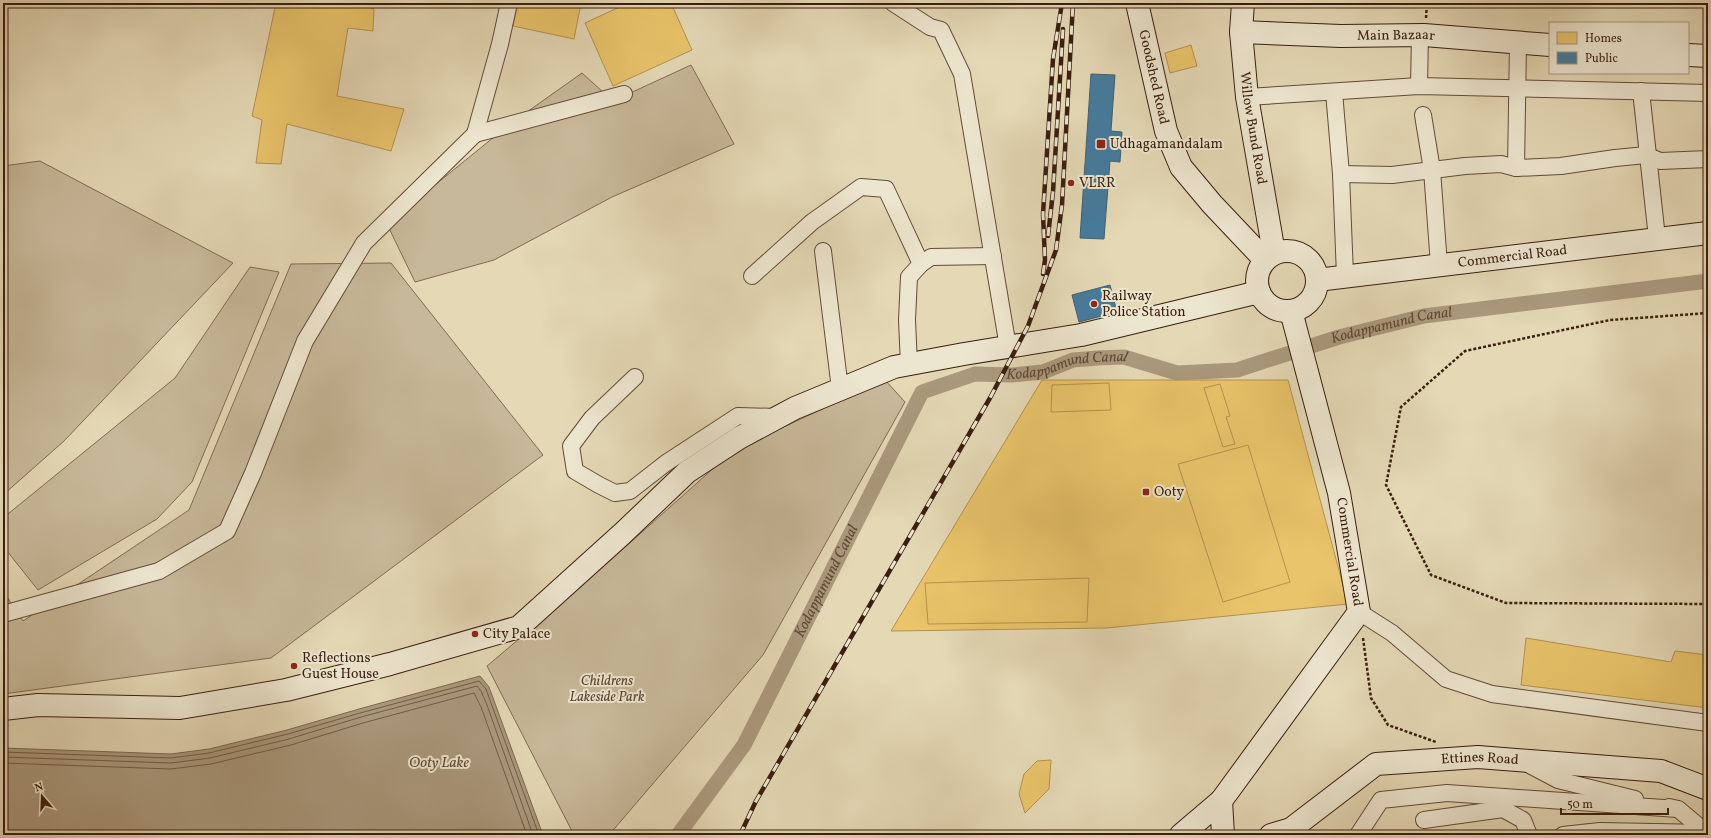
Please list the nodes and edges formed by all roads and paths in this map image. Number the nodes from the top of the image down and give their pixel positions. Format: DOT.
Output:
graph roads {
  1 [pos="509,3"];
  2 [pos="893,3"];
  3 [pos="1137,3"];
  4 [pos="1243,3"];
  5 [pos="1241,32"];
  6 [pos="1420,35"];
  7 [pos="1518,43"];
  8 [pos="1549,45"];
  9 [pos="1689,55"];
  10 [pos="1708,56"];
  11 [pos="1419,86"];
  12 [pos="1517,88"];
  13 [pos="1641,91"];
  14 [pos="1334,92"];
  15 [pos="1708,93"];
  16 [pos="624,94"];
  17 [pos="1247,97"];
  18 [pos="1423,115"];
  19 [pos="475,134"];
  20 [pos="1648,156"];
  21 [pos="1708,159"];
  22 [pos="1516,168"];
  23 [pos="1432,170"];
  24 [pos="1341,174"];
  25 [pos="1708,232"];
  26 [pos="1657,238"];
  27 [pos="823,251"];
  28 [pos="993,256"];
  29 [pos="1270,256"];
  30 [pos="921,264"];
  31 [pos="1439,265"];
  32 [pos="752,276"];
  33 [pos="1345,276"];
  34 [pos="1317,280"];
  35 [pos="1259,292"];
  36 [pos="1291,311"];
  37 [pos="1708,313"];
  38 [pos="1008,347"];
  39 [pos="910,364"];
  40 [pos="635,377"];
  41 [pos="840,389"];
  42 [pos="779,417"];
  43 [pos="1708,604"];
  44 [pos="1359,612"];
  45 [pos="3,614"];
  46 [pos="3,709"];
  47 [pos="1708,723"];
  48 [pos="1388,724"];
  49 [pos="1521,760"];
  50 [pos="1661,771"];
  51 [pos="1708,789"];
  52 [pos="1221,802"];
  53 [pos="1708,805"];
  54 [pos="1678,810"];
  55 [pos="1424,820"];
  56 [pos="1600,833"];
  57 [pos="1707,833"];
  58 [pos="1181,835"];
  59 [pos="1223,835"];
  60 [pos="1270,835"];
  61 [pos="1358,835"];
  62 [pos="1529,835"];
  63 [pos="1563,835"];
  1 -- 19 [label="street"];
  2 -- 28 [label="street"];
  3 -- 29 [label="street, Goodshed Road"];
  4 -- 5 [label="street, Willow Bund Road"];
  5 -- 6 [label="street, Main Bazaar"];
  5 -- 17 [label="street, Willow Bund Road"];
  6 -- 7 [label="street, Main Bazaar"];
  6 -- 11 [label="street"];
  7 -- 8 [label="street, Main Bazaar"];
  7 -- 12 [label="street"];
  9 -- 10 [label="street"];
  11 -- 12 [label="street"];
  11 -- 14 [label="street"];
  12 -- 13 [label="street"];
  12 -- 22 [label="street"];
  13 -- 15 [label="street"];
  13 -- 20 [label="street"];
  14 -- 17 [label="street"];
  14 -- 24 [label="street"];
  16 -- 19 [label="street"];
  17 -- 29 [label="street, Willow Bund Road"];
  18 -- 23 [label="street"];
  19 -- 45 [label="street"];
  20 -- 21 [label="street"];
  20 -- 22 [label="street"];
  20 -- 26 [label="street"];
  22 -- 23 [label="street"];
  23 -- 24 [label="street"];
  23 -- 31 [label="street"];
  24 -- 33 [label="street"];
  25 -- 26 [label="street, Commercial Road"];
  26 -- 31 [label="street, Commercial Road"];
  27 -- 41 [label="street"];
  28 -- 30 [label="street"];
  28 -- 38 [label="street"];
  29 -- 34 [label="street"];
  29 -- 35 [label="street"];
  30 -- 32 [label="street"];
  30 -- 39 [label="street"];
  31 -- 33 [label="street, Commercial Road"];
  33 -- 34 [label="street, Commercial Road"];
  34 -- 36 [label="street"];
  35 -- 36 [label="street"];
  35 -- 38 [label="street"];
  36 -- 44 [label="street, Commercial Road"];
  37 -- 43 [label="path"];
  38 -- 39 [label="street"];
  39 -- 41 [label="street"];
  40 -- 42 [label="street"];
  41 -- 42 [label="street"];
  42 -- 46 [label="street"];
  44 -- 47 [label="street"];
  44 -- 48 [label="path"];
  44 -- 52 [label="street, Commercial Road"];
  49 -- 50 [label="street, Ettines Road"];
  49 -- 54 [label="street"];
  49 -- 60 [label="street, Ettines Road"];
  50 -- 51 [label="street, Ettines Road"];
  50 -- 53 [label="street"];
  52 -- 58 [label="street, Commercial Road"];
  52 -- 59 [label="street"];
  54 -- 57 [label="street"];
  54 -- 61 [label="street"];
  55 -- 62 [label="street"];
  56 -- 57 [label="street"];
  56 -- 63 [label="street"];
}
